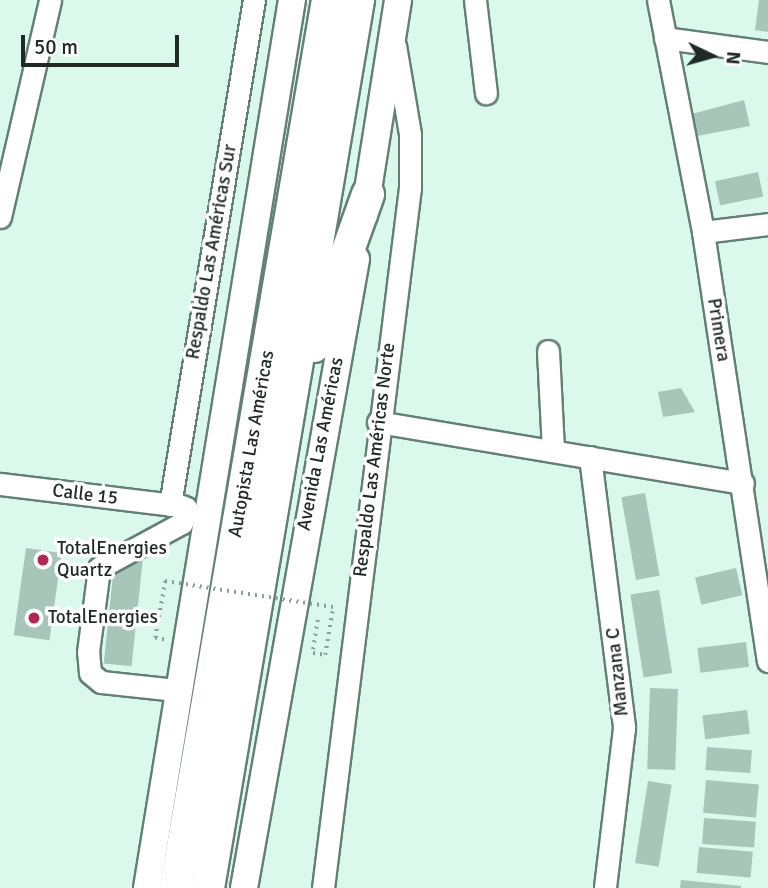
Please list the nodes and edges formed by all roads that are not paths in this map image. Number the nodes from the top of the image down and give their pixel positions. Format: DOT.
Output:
graph roads {
  1 [pos="51,0"];
  2 [pos="254,0"];
  3 [pos="292,0"];
  4 [pos="328,0"];
  5 [pos="358,0"];
  6 [pos="398,0"];
  7 [pos="474,0"];
  8 [pos="659,0"];
  9 [pos="393,33"];
  10 [pos="665,38"];
  11 [pos="768,52"];
  12 [pos="486,93"];
  13 [pos="368,194"];
  14 [pos="0,217"];
  15 [pos="768,224"];
  16 [pos="703,232"];
  17 [pos="548,351"];
  18 [pos="378,422"];
  19 [pos="285,426"];
  20 [pos="553,451"];
  21 [pos="590,457"];
  22 [pos="743,483"];
  23 [pos="0,484"];
  24 [pos="187,507"];
  25 [pos="767,647"];
  26 [pos="176,690"];
  27 [pos="147,888"];
  28 [pos="176,888"];
  29 [pos="208,888"];
  30 [pos="244,888"];
  31 [pos="323,888"];
  32 [pos="606,888"];
  1 -- 14 [label="street"];
  2 -- 24 [label="street, Respaldo Las Américas Sur"];
  3 -- 24 [label="main road"];
  4 -- 28 [label="highway, Autopista Las Américas"];
  5 -- 19 [label="highway, Autopista Las Américas"];
  6 -- 9 [label="main road, Avenida Las Américas"];
  7 -- 12 [label="street"];
  8 -- 10 [label="street, Primera"];
  9 -- 13 [label="main road, Avenida Las Américas"];
  9 -- 18 [label="street, Respaldo Las Américas Norte"];
  10 -- 11 [label="street"];
  10 -- 16 [label="street, Primera"];
  13 -- 19 [label="highway"];
  13 -- 30 [label="main road, Avenida Las Américas"];
  15 -- 16 [label="street"];
  16 -- 22 [label="street, Primera"];
  17 -- 20 [label="street"];
  18 -- 20 [label="street"];
  18 -- 31 [label="street, Respaldo Las Américas Norte"];
  19 -- 29 [label="highway, Autopista Las Américas"];
  20 -- 21 [label="street"];
  21 -- 22 [label="street"];
  21 -- 32 [label="street, Manzana C"];
  22 -- 25 [label="street, Primera"];
  23 -- 24 [label="street, Calle 15"];
  24 -- 26 [label="main road"];
  24 -- 26 [label="street"];
  26 -- 27 [label="main road"];
}
